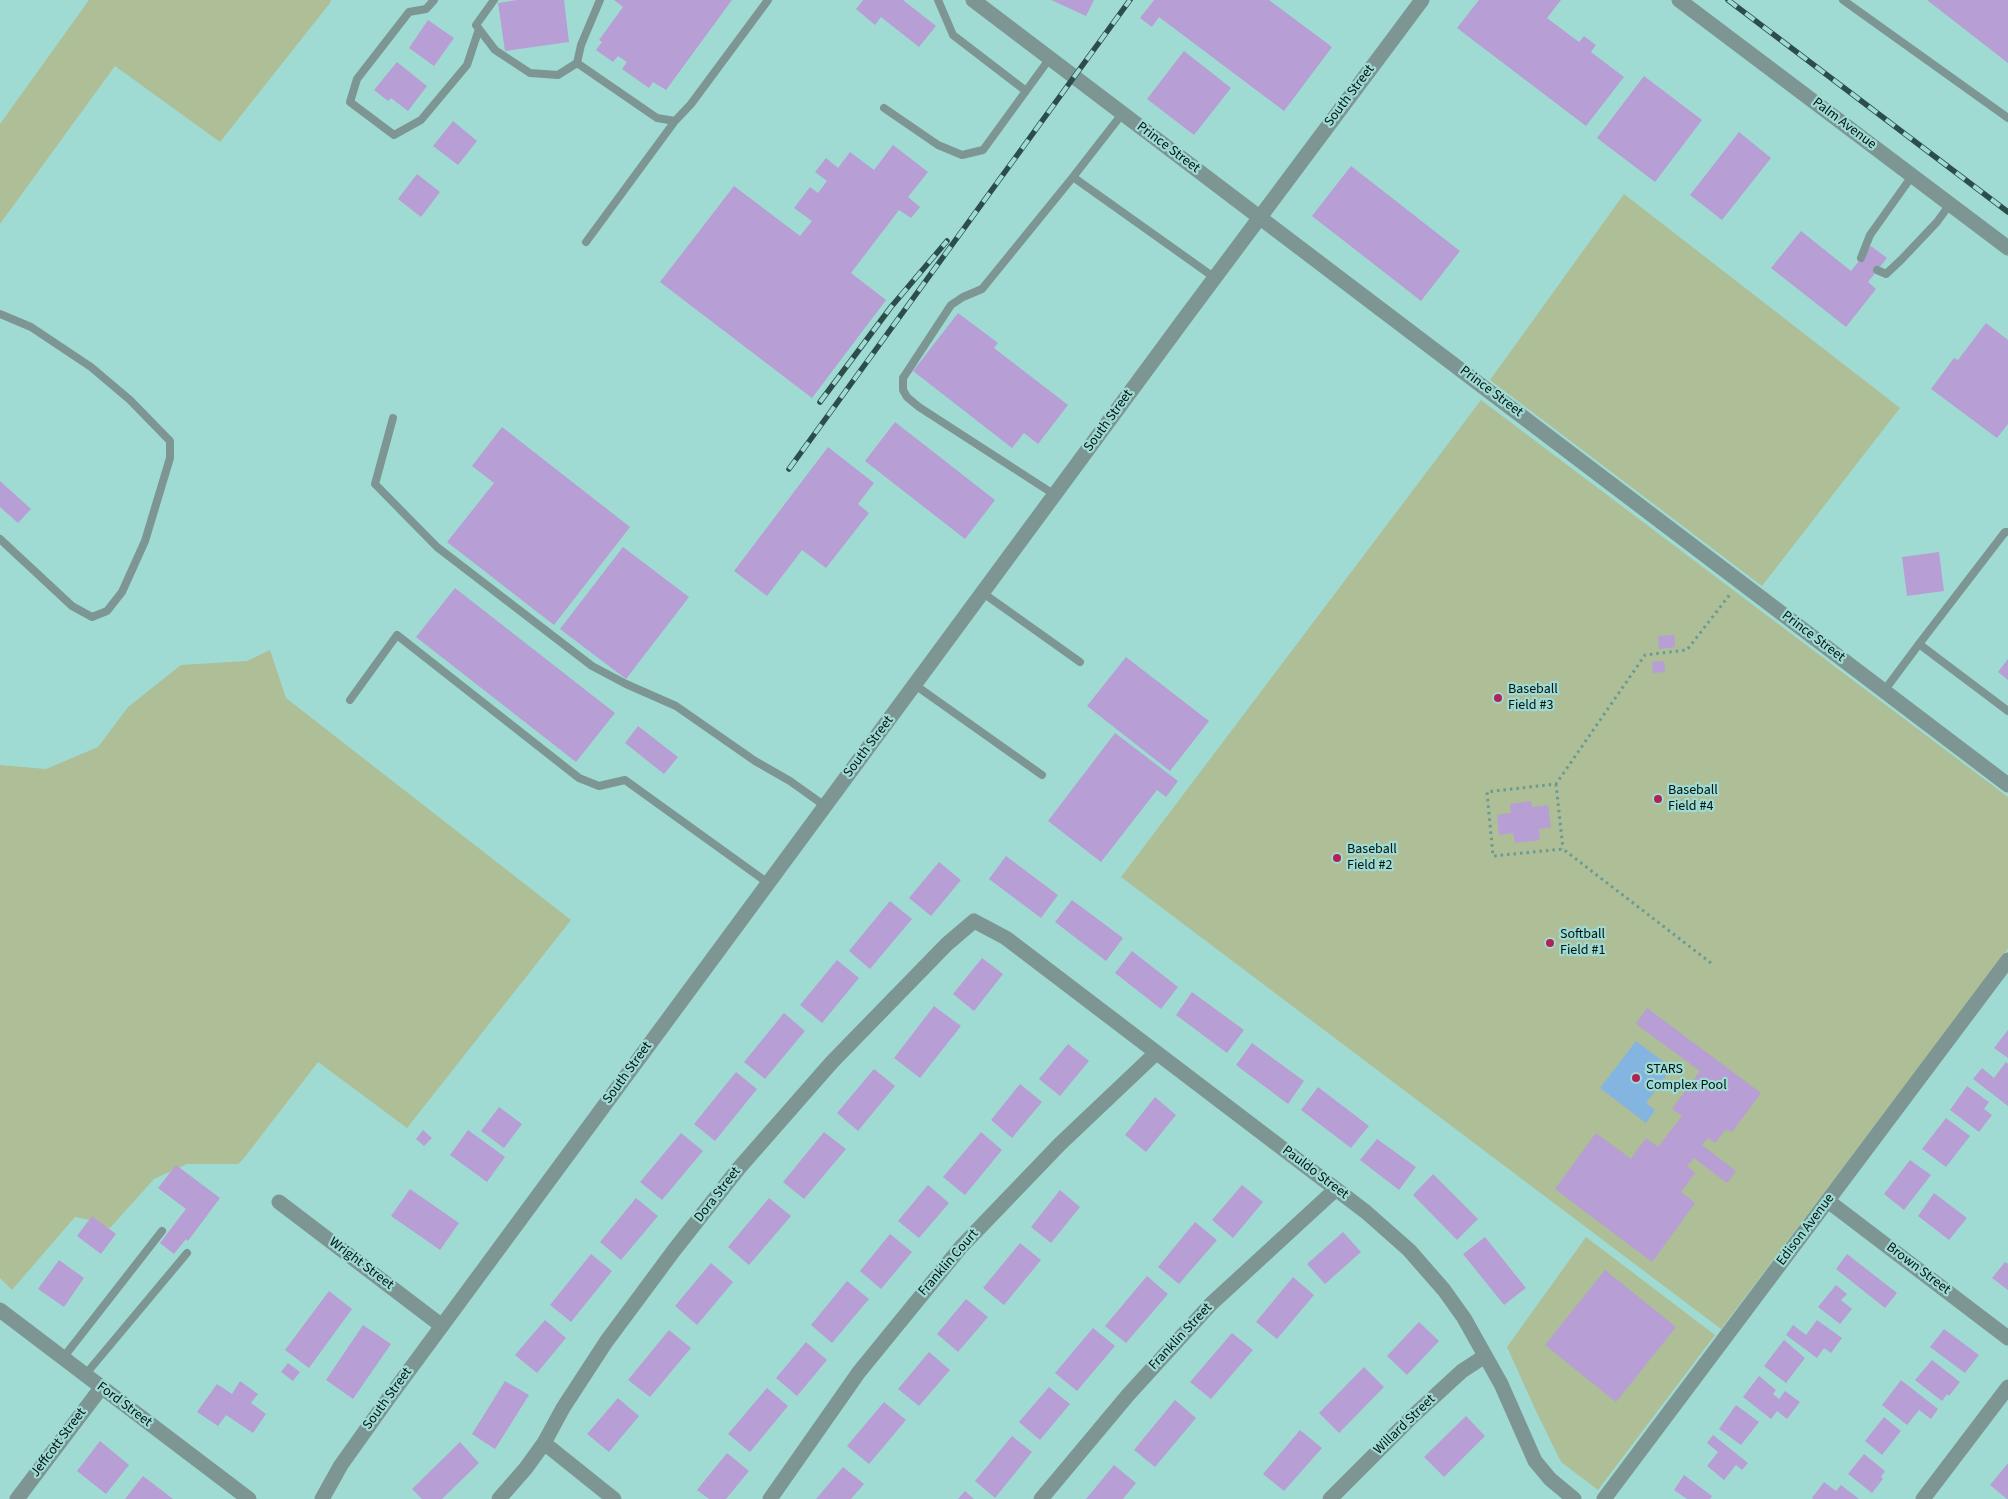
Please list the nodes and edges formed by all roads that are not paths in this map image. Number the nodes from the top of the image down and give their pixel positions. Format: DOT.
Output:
graph roads {
  1 [pos="434,0"];
  2 [pos="494,0"];
  3 [pos="600,0"];
  4 [pos="768,0"];
  5 [pos="938,0"];
  6 [pos="973,0"];
  7 [pos="1422,0"];
  8 [pos="1679,0"];
  9 [pos="1843,0"];
  10 [pos="479,29"];
  11 [pos="1050,58"];
  12 [pos="578,63"];
  13 [pos="1026,91"];
  14 [pos="884,108"];
  15 [pos="1122,114"];
  16 [pos="2008,118"];
  17 [pos="675,121"];
  18 [pos="1912,176"];
  19 [pos="1073,177"];
  20 [pos="1950,204"];
  21 [pos="1260,218"];
  22 [pos="586,242"];
  23 [pos="2008,248"];
  24 [pos="1861,258"];
  25 [pos="1877,270"];
  26 [pos="1215,278"];
  27 [pos="0,314"];
  28 [pos="393,418"];
  29 [pos="1055,495"];
  30 [pos="2008,532"];
  31 [pos="0,539"];
  32 [pos="983,593"];
  33 [pos="1919,644"];
  34 [pos="1080,662"];
  35 [pos="915,685"];
  36 [pos="1884,691"];
  37 [pos="350,700"];
  38 [pos="2008,711"];
  39 [pos="1042,775"];
  40 [pos="2008,785"];
  41 [pos="825,806"];
  42 [pos="768,883"];
  43 [pos="974,921"];
  44 [pos="2008,960"];
  45 [pos="1156,1052"];
  46 [pos="1336,1188"];
  47 [pos="1828,1201"];
  48 [pos="280,1202"];
  49 [pos="162,1231"];
  50 [pos="188,1253"];
  51 [pos="0,1310"];
  52 [pos="442,1326"];
  53 [pos="2008,1338"];
  54 [pos="1485,1356"];
  55 [pos="63,1358"];
  56 [pos="85,1375"];
  57 [pos="2008,1387"];
  58 [pos="101,1388"];
  59 [pos="544,1443"];
  60 [pos="17,1499"];
  61 [pos="249,1499"];
  62 [pos="322,1499"];
  63 [pos="499,1499"];
  64 [pos="614,1499"];
  65 [pos="770,1499"];
  66 [pos="1041,1499"];
  67 [pos="1330,1499"];
  68 [pos="1574,1499"];
  69 [pos="1604,1499"];
  70 [pos="1923,1499"];
  1 -- 10 [label="lane"];
  2 -- 10 [label="lane"];
  3 -- 12 [label="lane"];
  4 -- 17 [label="lane"];
  5 -- 13 [label="lane"];
  6 -- 11 [label="street, Prince Street"];
  7 -- 21 [label="street, South Street"];
  8 -- 18 [label="street, Palm Avenue"];
  9 -- 16 [label="lane"];
  10 -- 12 [label="lane"];
  11 -- 13 [label="lane"];
  11 -- 15 [label="street, Prince Street"];
  12 -- 17 [label="lane"];
  13 -- 14 [label="lane"];
  15 -- 19 [label="lane"];
  15 -- 21 [label="street, Prince Street"];
  17 -- 22 [label="lane"];
  18 -- 20 [label="street, Palm Avenue"];
  18 -- 24 [label="lane"];
  19 -- 26 [label="lane"];
  19 -- 29 [label="lane"];
  20 -- 23 [label="street, Palm Avenue"];
  20 -- 25 [label="lane"];
  21 -- 26 [label="street, South Street"];
  21 -- 36 [label="street, Prince Street"];
  26 -- 29 [label="street, South Street"];
  27 -- 31 [label="lane"];
  28 -- 41 [label="lane"];
  29 -- 32 [label="street, South Street"];
  30 -- 33 [label="lane"];
  32 -- 34 [label="lane"];
  32 -- 35 [label="street, South Street"];
  33 -- 36 [label="lane"];
  33 -- 38 [label="lane"];
  35 -- 39 [label="lane"];
  35 -- 41 [label="street, South Street"];
  36 -- 40 [label="street, Prince Street"];
  37 -- 42 [label="lane"];
  41 -- 42 [label="street, South Street"];
  42 -- 52 [label="street, South Street"];
  43 -- 45 [label="street, Pauldo Street"];
  43 -- 59 [label="street, Dora Street"];
  44 -- 47 [label="street, Edison Avenue"];
  45 -- 46 [label="street, Pauldo Street"];
  45 -- 65 [label="street, Franklin Court"];
  46 -- 54 [label="street, Pauldo Street"];
  46 -- 66 [label="street, Franklin Street"];
  47 -- 53 [label="street, Brown Street"];
  47 -- 69 [label="street, Edison Avenue"];
  48 -- 52 [label="street, Wright Street"];
  49 -- 55 [label="lane"];
  50 -- 56 [label="lane"];
  51 -- 55 [label="street, Ford Street"];
  52 -- 62 [label="street, South Street"];
  54 -- 67 [label="street, Willard Street"];
  54 -- 68 [label="street, Pauldo Street"];
  55 -- 56 [label="street, Ford Street"];
  56 -- 58 [label="street, Ford Street"];
  57 -- 70 [label="street"];
  58 -- 60 [label="street, Jeffcott Street"];
  58 -- 61 [label="street, Ford Street"];
  59 -- 63 [label="street, Dora Street"];
  59 -- 64 [label="street"];
}
